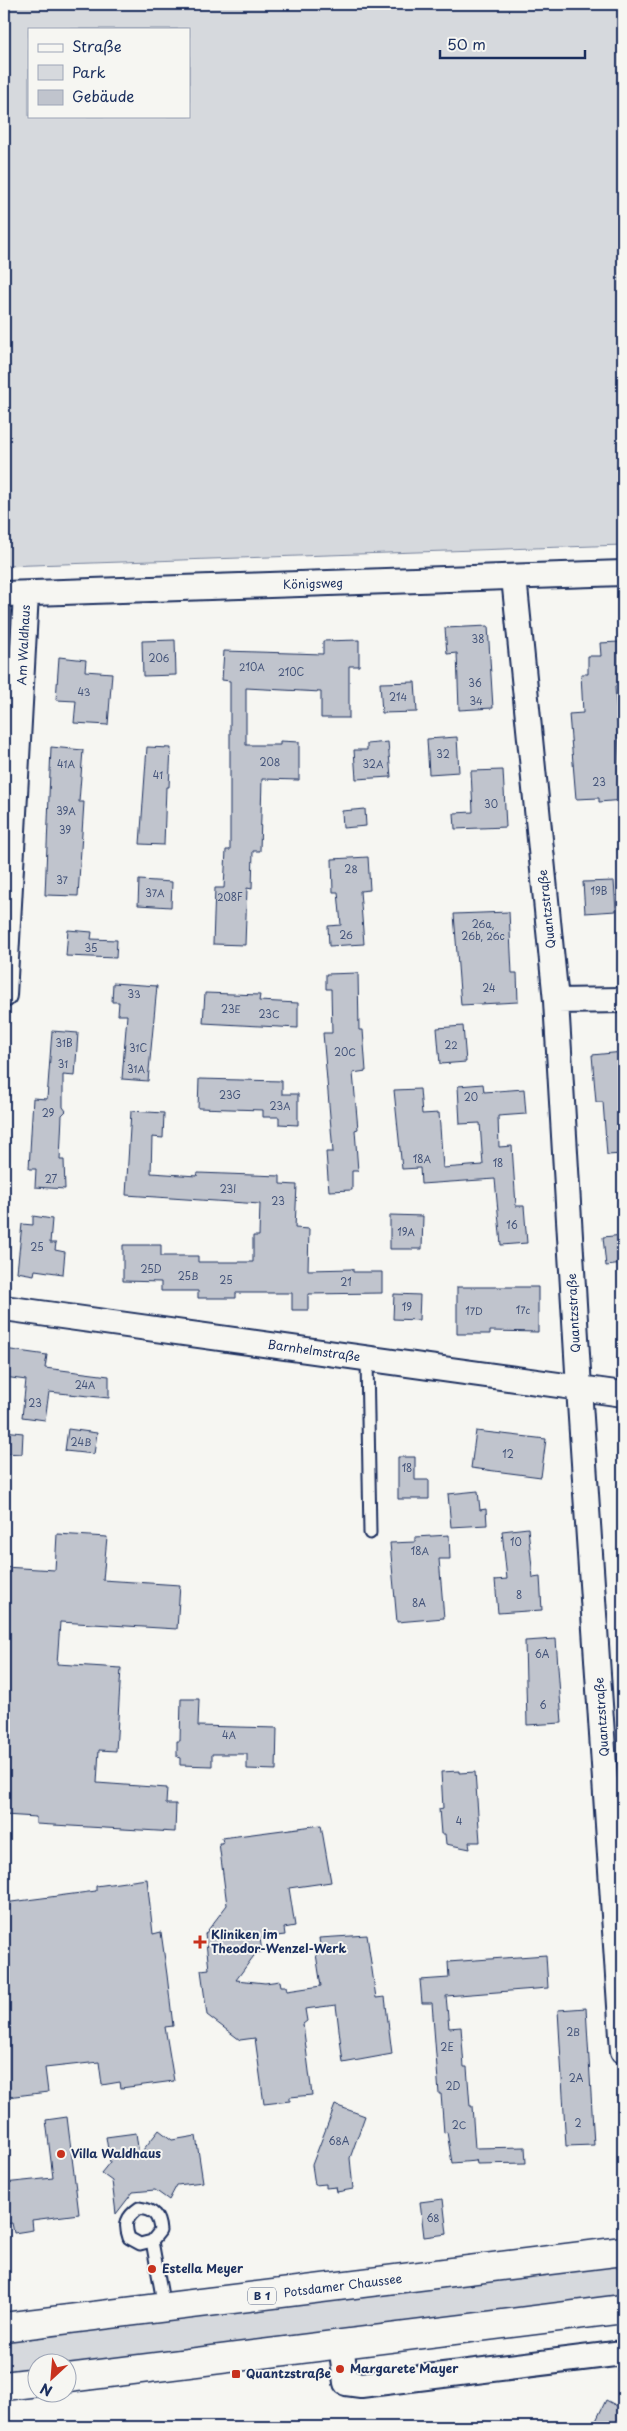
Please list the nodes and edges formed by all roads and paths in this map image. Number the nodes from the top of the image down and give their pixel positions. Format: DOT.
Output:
graph roads {
  1 [pos="623,573"];
  2 [pos="514,576"];
  3 [pos="15,594"];
  4 [pos="4,995"];
  5 [pos="623,1000"];
  6 [pos="556,1001"];
  7 [pos="4,1308"];
  8 [pos="367,1359"];
  9 [pos="579,1388"];
  10 [pos="623,1394"];
  11 [pos="370,1533"];
  12 [pos="618,1885"];
  13 [pos="623,2051"];
  14 [pos="152,2241"];
  15 [pos="623,2251"];
  16 [pos="164,2308"];
  17 [pos="623,2309"];
  18 [pos="4,2327"];
  19 [pos="341,2344"];
  20 [pos="623,2353"];
  21 [pos="78,2377"];
  22 [pos="28,2383"];
  23 [pos="4,2386"];
  1 -- 2 [label="street, Königsweg"];
  2 -- 3 [label="street, Königsweg"];
  2 -- 6 [label="street, Quantzstraße"];
  3 -- 4 [label="street, Am Waldhaus"];
  5 -- 6 [label="street"];
  6 -- 9 [label="street, Quantzstraße"];
  7 -- 8 [label="street, Barnhelmstraße"];
  8 -- 9 [label="street, Barnhelmstraße"];
  8 -- 11 [label="lane"];
  9 -- 10 [label="street, Barnhelmstraße"];
  9 -- 12 [label="street, Quantzstraße"];
  12 -- 13 [label="street, Quantzstraße"];
  14 -- 16 [label="lane"];
  15 -- 16 [label="main road, Potsdamer Chaussee / B 1"];
  16 -- 18 [label="main road, Potsdamer Chaussee / B 1"];
  17 -- 19 [label="main road"];
  19 -- 20 [label="street"];
  19 -- 21 [label="main road"];
  22 -- 23 [label="main road"];
}
